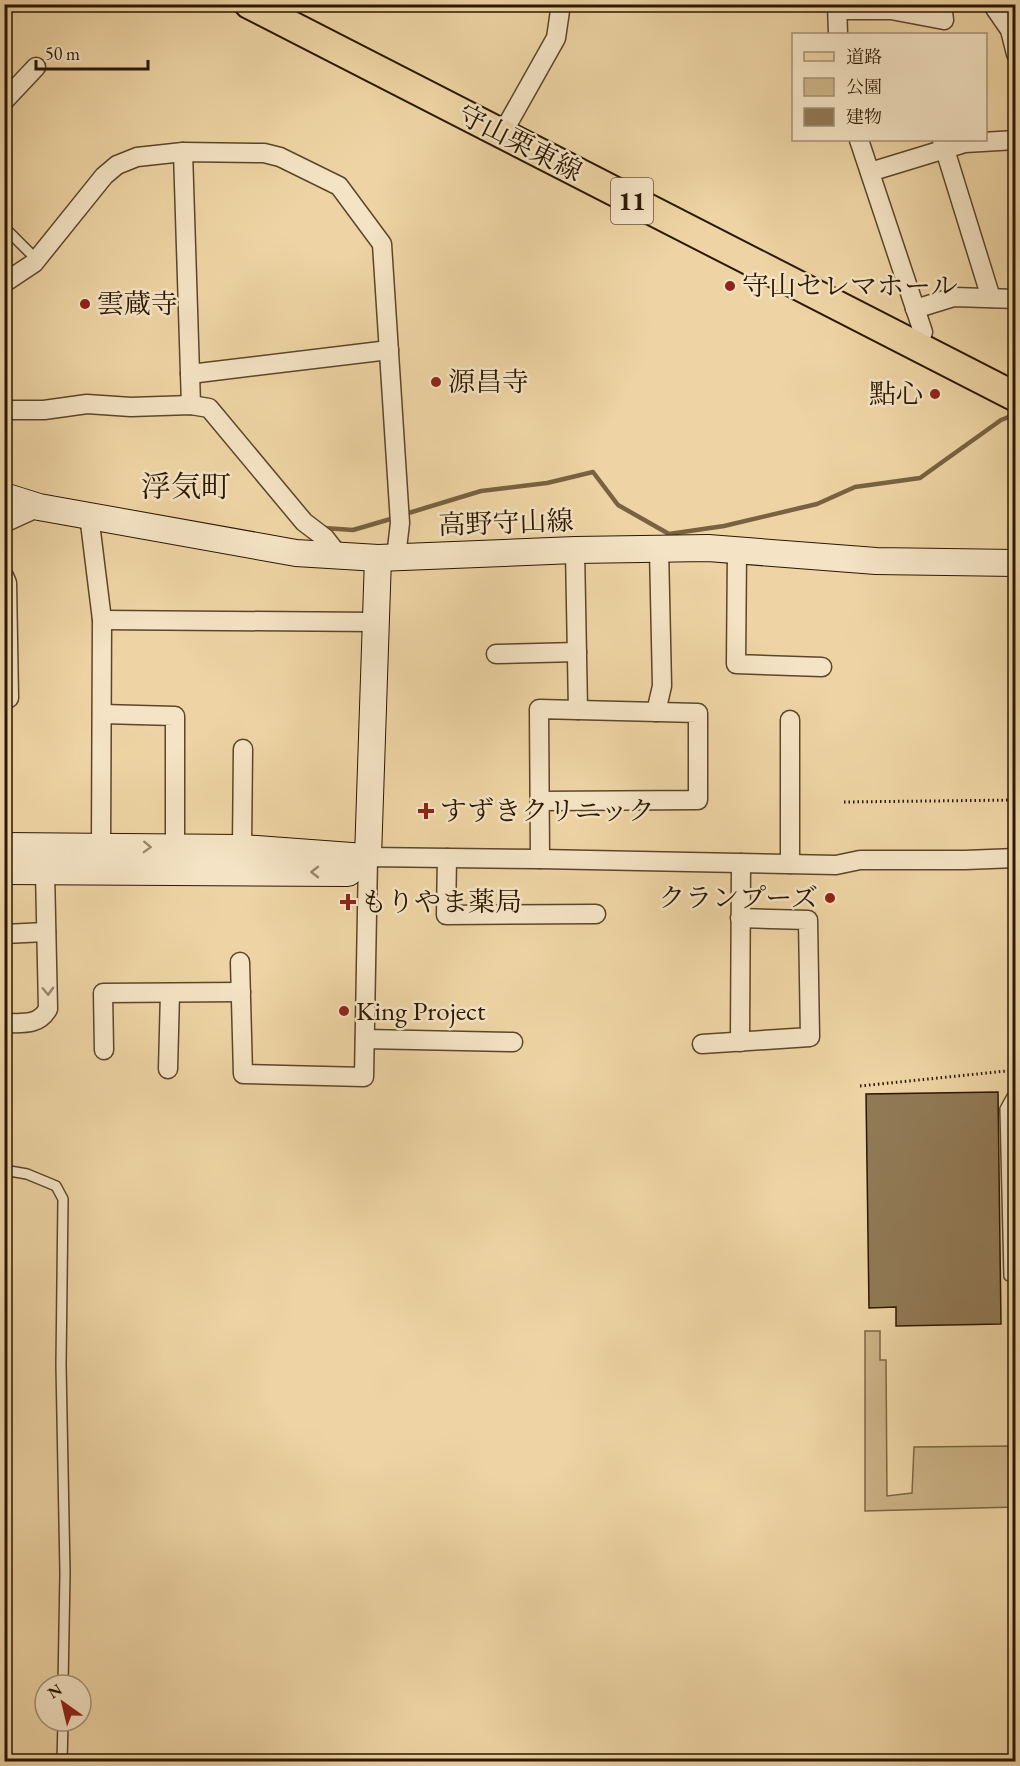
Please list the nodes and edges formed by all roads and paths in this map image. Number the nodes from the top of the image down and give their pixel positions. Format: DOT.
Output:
graph roads {
  1 [pos="249,4"];
  2 [pos="561,4"];
  3 [pos="942,4"];
  4 [pos="992,4"];
  5 [pos="837,7"];
  6 [pos="838,33"];
  7 [pos="1016,54"];
  8 [pos="36,67"];
  9 [pos="4,101"];
  10 [pos="502,134"];
  11 [pos="1016,140"];
  12 [pos="859,141"];
  13 [pos="943,144"];
  14 [pos="183,152"];
  15 [pos="870,172"];
  16 [pos="4,227"];
  17 [pos="37,260"];
  18 [pos="4,283"];
  19 [pos="991,298"];
  20 [pos="1016,299"];
  21 [pos="915,309"];
  22 [pos="917,346"];
  23 [pos="389,350"];
  24 [pos="190,393"];
  25 [pos="1016,396"];
  26 [pos="4,410"];
  27 [pos="4,496"];
  28 [pos="39,507"];
  29 [pos="89,515"];
  30 [pos="4,523"];
  31 [pos="659,549"];
  32 [pos="737,549"];
  33 [pos="575,550"];
  34 [pos="339,556"];
  35 [pos="387,557"];
  36 [pos="1016,563"];
  37 [pos="4,576"];
  38 [pos="102,620"];
  39 [pos="375,622"];
  40 [pos="577,652"];
  41 [pos="496,654"];
  42 [pos="822,667"];
  43 [pos="9,698"];
  44 [pos="578,710"];
  45 [pos="656,712"];
  46 [pos="102,714"];
  47 [pos="790,720"];
  48 [pos="243,749"];
  49 [pos="541,801"];
  50 [pos="1016,801"];
  51 [pos="844,802"];
  52 [pos="4,846"];
  53 [pos="95,846"];
  54 [pos="175,848"];
  55 [pos="242,848"];
  56 [pos="368,857"];
  57 [pos="447,858"];
  58 [pos="1016,858"];
  59 [pos="540,859"];
  60 [pos="741,863"];
  61 [pos="790,864"];
  62 [pos="4,871"];
  63 [pos="45,872"];
  64 [pos="88,872"];
  65 [pos="596,914"];
  66 [pos="740,918"];
  67 [pos="46,932"];
  68 [pos="4,934"];
  69 [pos="240,962"];
  70 [pos="241,992"];
  71 [pos="170,993"];
  72 [pos="4,1023"];
  73 [pos="365,1039"];
  74 [pos="513,1042"];
  75 [pos="740,1042"];
  76 [pos="702,1044"];
  77 [pos="104,1050"];
  78 [pos="168,1069"];
  79 [pos="1016,1070"];
  80 [pos="860,1086"];
  81 [pos="1016,1098"];
  82 [pos="4,1170"];
  83 [pos="1016,1276"];
  84 [pos="63,1673"];
  85 [pos="63,1733"];
  86 [pos="62,1761"];
  1 -- 10 [label="main road, 守山栗東線 / 11"];
  2 -- 10 [label="street"];
  3 -- 5 [label="street"];
  4 -- 7 [label="street"];
  5 -- 6 [label="street"];
  8 -- 9 [label="street"];
  10 -- 22 [label="main road, 守山栗東線 / 11"];
  11 -- 13 [label="street"];
  12 -- 15 [label="street"];
  13 -- 15 [label="street"];
  13 -- 19 [label="street"];
  14 -- 17 [label="street"];
  14 -- 23 [label="street"];
  14 -- 24 [label="street"];
  15 -- 21 [label="street"];
  16 -- 17 [label="lane"];
  17 -- 18 [label="street"];
  19 -- 20 [label="street"];
  19 -- 21 [label="street"];
  21 -- 22 [label="street"];
  22 -- 25 [label="main road, 守山栗東線 / 11"];
  23 -- 24 [label="street"];
  23 -- 35 [label="street"];
  24 -- 26 [label="street"];
  24 -- 34 [label="street"];
  27 -- 28 [label="street, 高野守山線"];
  28 -- 29 [label="street, 高野守山線"];
  28 -- 30 [label="street"];
  29 -- 34 [label="street, 高野守山線"];
  29 -- 38 [label="street"];
  31 -- 32 [label="street, 高野守山線"];
  31 -- 33 [label="street, 高野守山線"];
  31 -- 45 [label="street"];
  32 -- 36 [label="street, 高野守山線"];
  32 -- 42 [label="street"];
  33 -- 35 [label="street, 高野守山線"];
  33 -- 40 [label="street"];
  34 -- 35 [label="street, 高野守山線"];
  35 -- 39 [label="street"];
  37 -- 43 [label="street"];
  38 -- 39 [label="street"];
  38 -- 46 [label="street"];
  39 -- 56 [label="street"];
  40 -- 41 [label="street"];
  40 -- 44 [label="street"];
  44 -- 45 [label="street"];
  44 -- 49 [label="street"];
  45 -- 49 [label="street"];
  46 -- 53 [label="street"];
  46 -- 54 [label="street"];
  47 -- 61 [label="street"];
  48 -- 55 [label="street"];
  49 -- 59 [label="street"];
  50 -- 51 [label="path"];
  52 -- 53 [label="street"];
  53 -- 54 [label="street, one-way"];
  53 -- 64 [label="street"];
  54 -- 55 [label="street"];
  55 -- 56 [label="street"];
  56 -- 57 [label="street"];
  56 -- 64 [label="street, one-way"];
  56 -- 73 [label="street"];
  57 -- 59 [label="street"];
  57 -- 65 [label="street"];
  58 -- 61 [label="street"];
  59 -- 60 [label="street"];
  60 -- 61 [label="street"];
  60 -- 66 [label="street"];
  62 -- 63 [label="street"];
  63 -- 64 [label="street"];
  63 -- 67 [label="street"];
  66 -- 75 [label="street"];
  66 -- 75 [label="street"];
  67 -- 68 [label="street"];
  67 -- 72 [label="street, one-way"];
  69 -- 70 [label="street"];
  70 -- 71 [label="street"];
  70 -- 73 [label="street"];
  71 -- 77 [label="street"];
  71 -- 78 [label="street"];
  73 -- 74 [label="street"];
  75 -- 76 [label="street"];
  79 -- 80 [label="path"];
  81 -- 83 [label="lane"];
  82 -- 84 [label="lane"];
  85 -- 86 [label="lane"];
}
